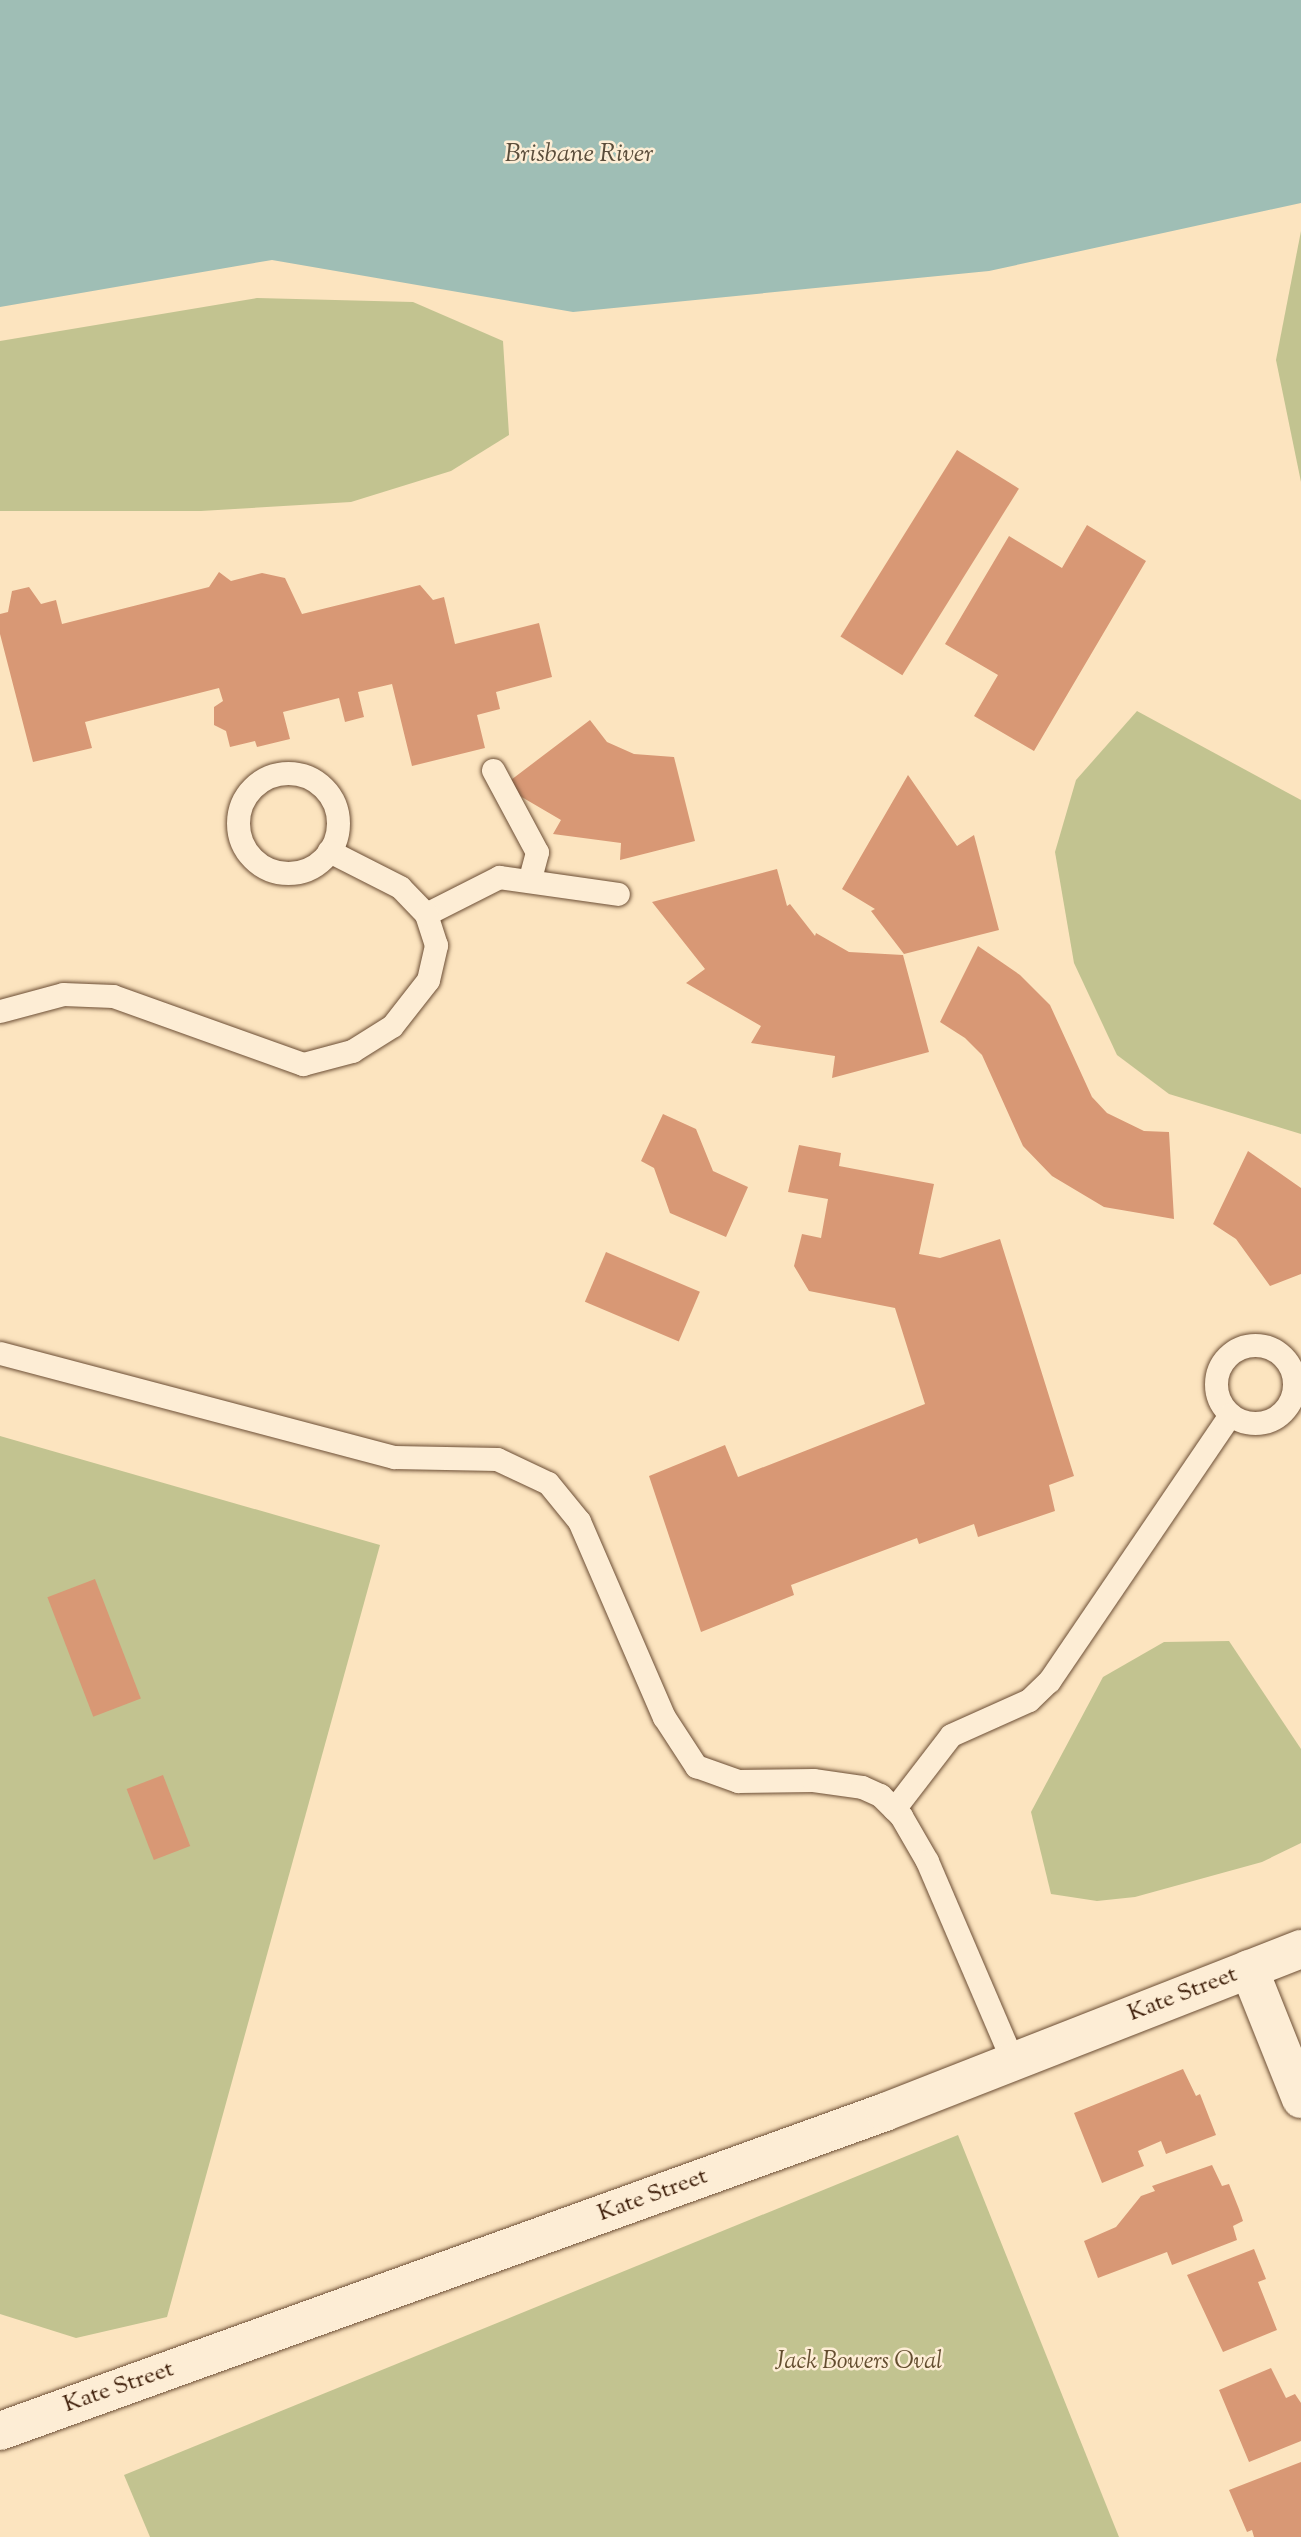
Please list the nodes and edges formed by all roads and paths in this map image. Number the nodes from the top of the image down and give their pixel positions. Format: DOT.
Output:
graph roads {
  1 [pos="493,770"];
  2 [pos="330,851"];
  3 [pos="529,881"];
  4 [pos="618,894"];
  5 [pos="426,914"];
  6 [pos="0,1011"];
  7 [pos="0,1353"];
  8 [pos="1230,1415"];
  9 [pos="894,1809"];
  10 [pos="1301,1949"];
  11 [pos="1249,1969"];
  12 [pos="1013,2062"];
  13 [pos="1301,2099"];
  14 [pos="0,2431"];
  1 -- 3 [label="lane"];
  2 -- 2 [label="lane"];
  2 -- 5 [label="lane"];
  3 -- 4 [label="lane"];
  3 -- 5 [label="lane"];
  5 -- 6 [label="lane"];
  7 -- 9 [label="lane"];
  8 -- 9 [label="lane"];
  9 -- 12 [label="lane"];
  10 -- 11 [label="street, Kate Street"];
  11 -- 12 [label="street, Kate Street"];
  11 -- 13 [label="street"];
  12 -- 14 [label="street, Kate Street"];
}
